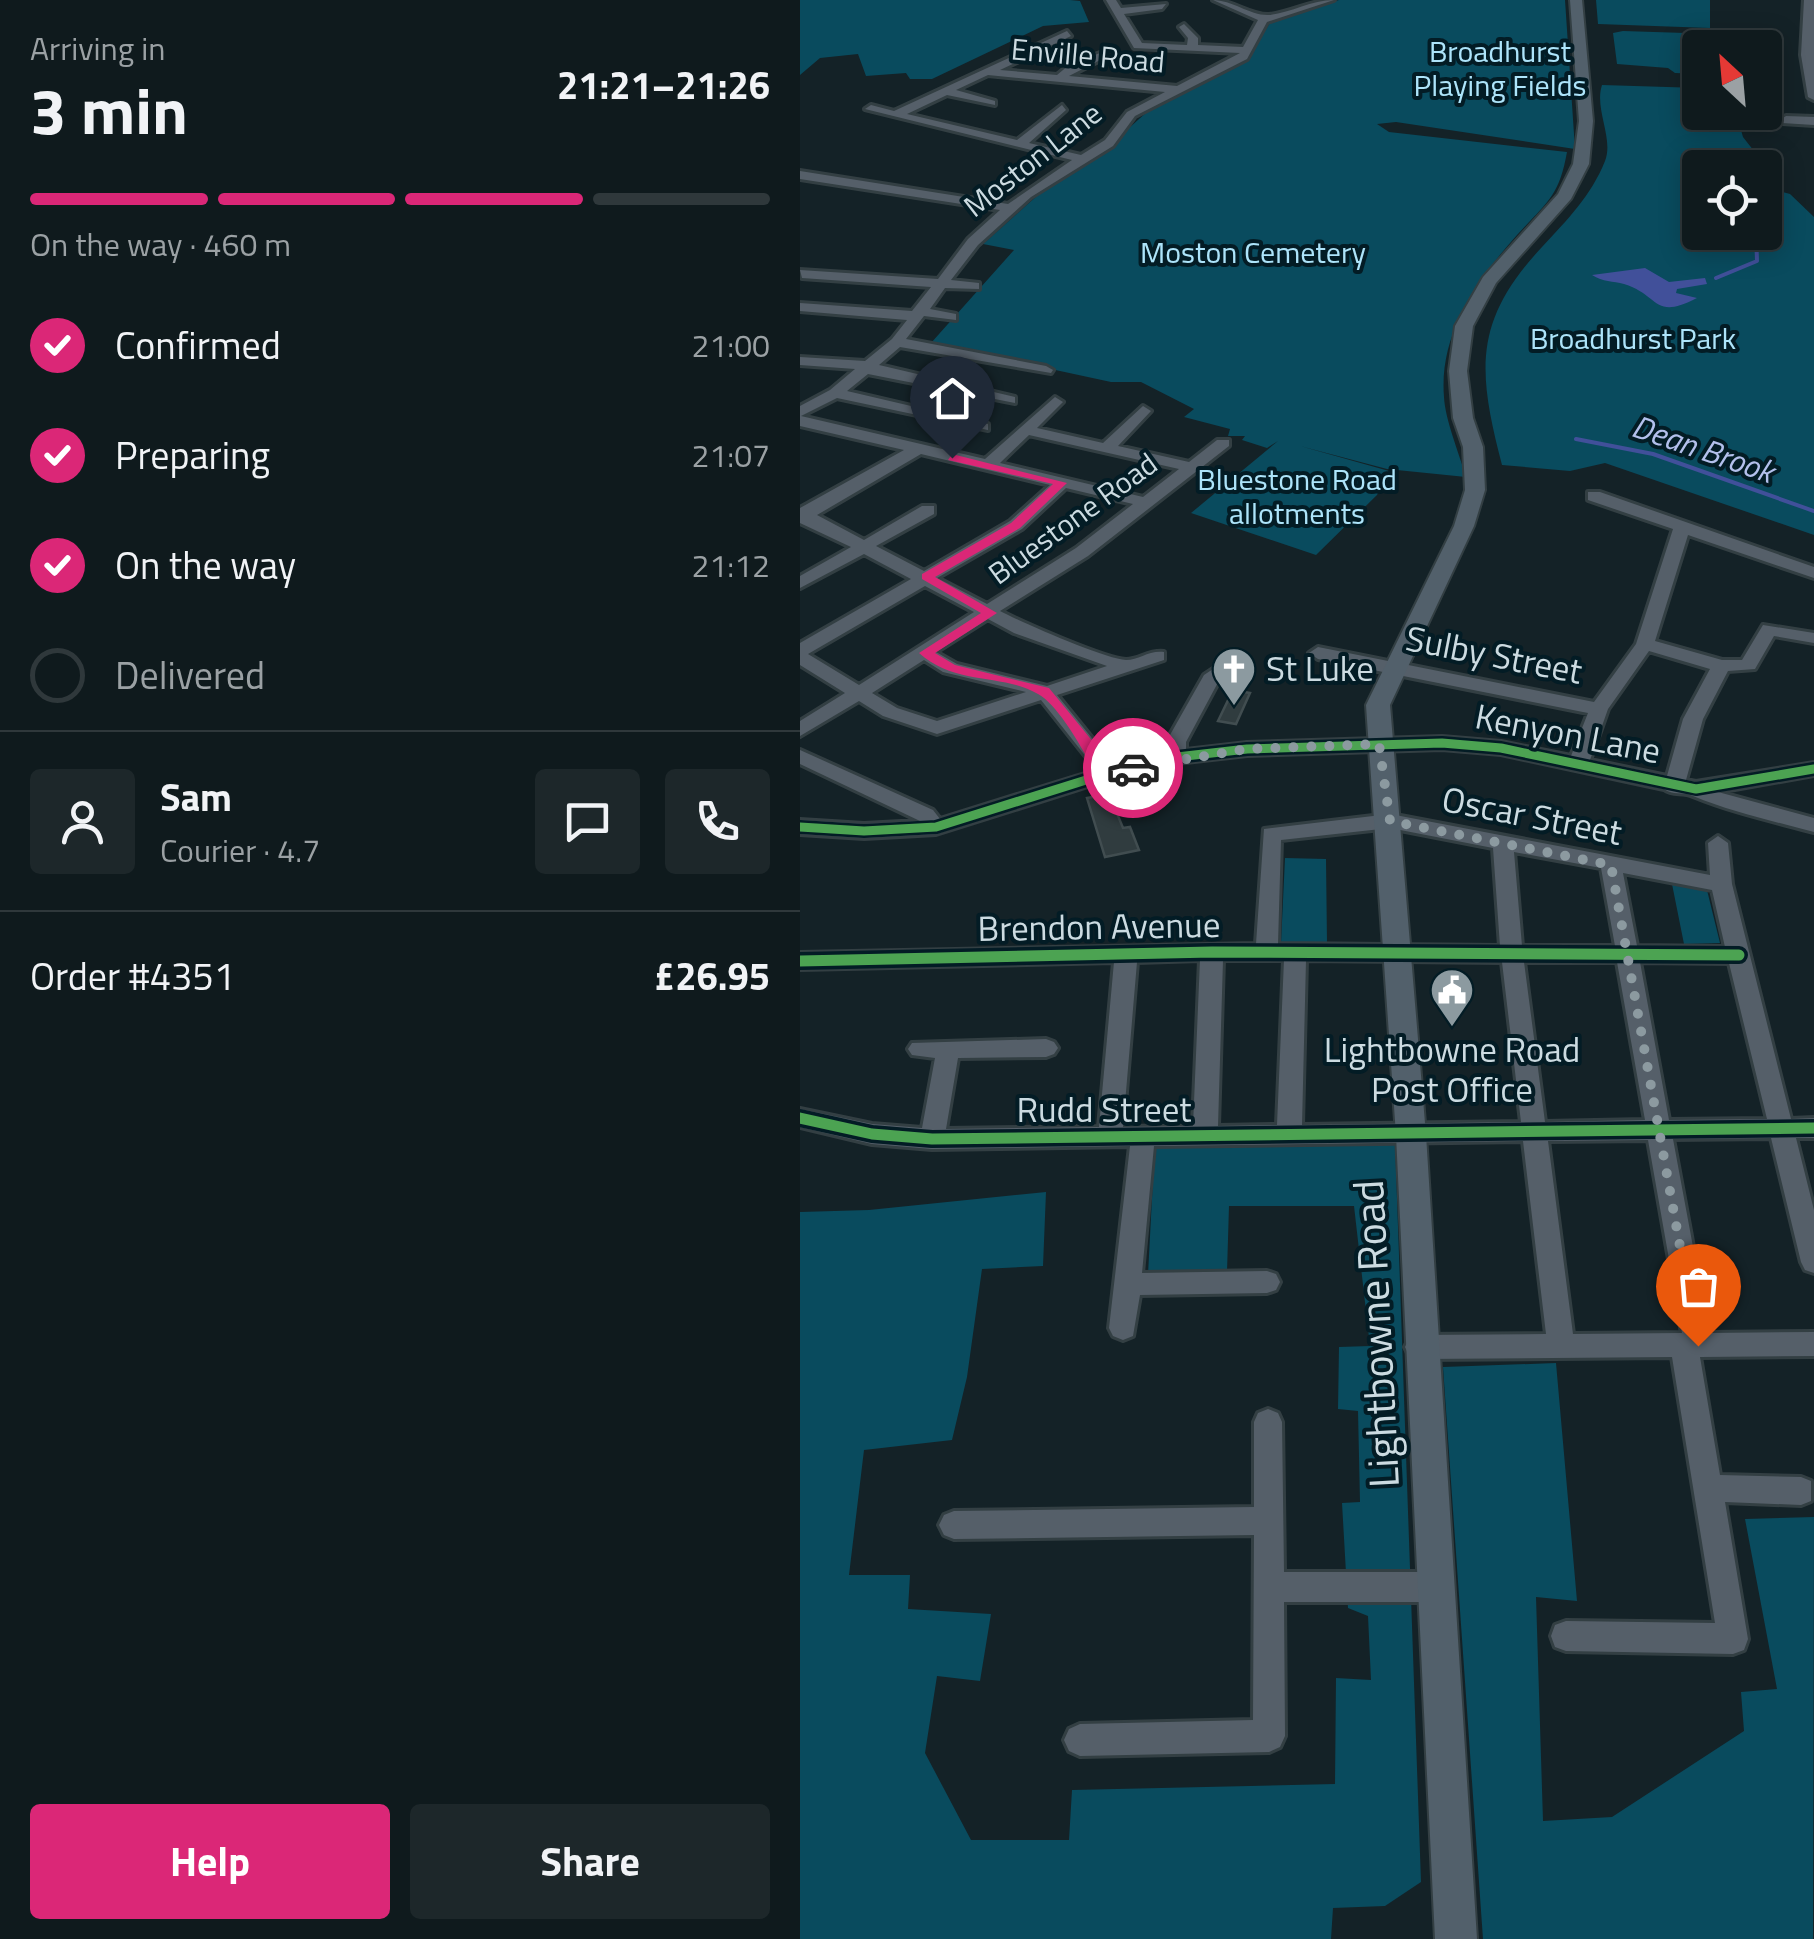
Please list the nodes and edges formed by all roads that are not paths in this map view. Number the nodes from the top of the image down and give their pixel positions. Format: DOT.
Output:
graph roads {
  1 [pos="1218,0"];
  2 [pos="1281,0"];
  3 [pos="1329,0"];
  4 [pos="1576,0"];
  5 [pos="1586,0"];
  6 [pos="1810,0"];
  7 [pos="1114,6"];
  8 [pos="1162,6"];
  9 [pos="1308,9"];
  10 [pos="1264,19"];
  11 [pos="1184,27"];
  12 [pos="1067,34"];
  13 [pos="1192,49"];
  14 [pos="1246,50"];
  15 [pos="1810,55"];
  16 [pos="1100,56"];
  17 [pos="990,72"];
  18 [pos="1058,80"];
  19 [pos="1181,90"];
  20 [pos="1813,91"];
  21 [pos="949,92"];
  22 [pos="992,103"];
  23 [pos="1062,108"];
  24 [pos="870,109"];
  25 [pos="895,115"];
  26 [pos="1786,120"];
  27 [pos="1814,121"];
  28 [pos="1020,144"];
  29 [pos="1083,159"];
  30 [pos="800,175"];
  31 [pos="880,189"];
  32 [pos="941,198"];
  33 [pos="864,202"];
  34 [pos="1011,208"];
  35 [pos="925,211"];
  36 [pos="802,274"];
  37 [pos="943,281"];
  38 [pos="974,286"];
  39 [pos="800,307"];
  40 [pos="918,314"];
  41 [pos="951,316"];
  42 [pos="897,342"];
  43 [pos="800,360"];
  44 [pos="869,368"];
  45 [pos="1046,370"];
  46 [pos="800,398"];
  47 [pos="827,398"];
  48 [pos="1010,400"];
  49 [pos="1054,402"];
  50 [pos="1143,411"];
  51 [pos="800,412"];
  52 [pos="800,422"];
  53 [pos="982,427"];
  54 [pos="1026,430"];
  55 [pos="1223,443"];
  56 [pos="1106,449"];
  57 [pos="918,450"];
  58 [pos="987,466"];
  59 [pos="1191,466"];
  60 [pos="1062,483"];
  61 [pos="1594,496"];
  62 [pos="1145,502"];
  63 [pos="928,510"];
  64 [pos="802,516"];
  65 [pos="1682,527"];
  66 [pos="864,546"];
  67 [pos="1814,573"];
  68 [pos="926,577"];
  69 [pos="800,583"];
  70 [pos="990,613"];
  71 [pos="1814,638"];
  72 [pos="1645,644"];
  73 [pos="926,653"];
  74 [pos="1318,653"];
  75 [pos="800,654"];
  76 [pos="1158,656"];
  77 [pos="1124,666"];
  78 [pos="1721,666"];
  79 [pos="1402,671"];
  80 [pos="1213,675"];
  81 [pos="1044,691"];
  82 [pos="862,692"];
  83 [pos="1599,709"];
  84 [pos="800,730"];
  85 [pos="1380,735"];
  86 [pos="1177,757"];
  87 [pos="803,760"];
  88 [pos="1578,765"];
  89 [pos="1814,769"];
  90 [pos="1102,775"];
  91 [pos="1685,789"];
  92 [pos="1722,802"];
  93 [pos="1390,821"];
  94 [pos="800,826"];
  95 [pos="1814,826"];
  96 [pos="936,827"];
  97 [pos="1503,842"];
  98 [pos="1611,865"];
  99 [pos="1721,884"];
  100 [pos="1212,952"];
  101 [pos="1268,952"];
  102 [pos="1399,952"];
  103 [pos="1295,953"];
  104 [pos="1126,954"];
  105 [pos="1512,954"];
  106 [pos="1626,954"];
  107 [pos="1739,955"];
  108 [pos="800,961"];
  109 [pos="1046,1048"];
  110 [pos="920,1049"];
  111 [pos="948,1049"];
  112 [pos="800,1118"];
  113 [pos="1657,1128"];
  114 [pos="1779,1128"];
  115 [pos="1814,1128"];
  116 [pos="1534,1129"];
  117 [pos="1411,1135"];
  118 [pos="1288,1136"];
  119 [pos="1143,1137"];
  120 [pos="1205,1137"];
  121 [pos="1110,1138"];
  122 [pos="932,1139"];
  123 [pos="1814,1262"];
  124 [pos="1267,1282"];
  125 [pos="1130,1284"];
  126 [pos="1124,1328"];
  127 [pos="1814,1344"];
  128 [pos="1691,1346"];
  129 [pos="1419,1347"];
  130 [pos="1561,1347"];
  131 [pos="1268,1422"];
  132 [pos="1709,1488"];
  133 [pos="1801,1491"];
  134 [pos="1268,1521"];
  135 [pos="954,1525"];
  136 [pos="1268,1587"];
  137 [pos="1434,1587"];
  138 [pos="1566,1636"];
  139 [pos="1080,1740"];
  140 [pos="1456,1939"];
  1 -- 10 [label="street"];
  2 -- 9 [label="street"];
  3 -- 9 [label="street"];
  4 -- 79 [label="main road"];
  5 -- 79 [label="main road"];
  6 -- 15 [label="street"];
  7 -- 8 [label="street"];
  7 -- 13 [label="street"];
  9 -- 10 [label="street"];
  10 -- 14 [label="street, Moston Lane"];
  11 -- 13 [label="street"];
  12 -- 17 [label="street"];
  13 -- 14 [label="street"];
  14 -- 19 [label="street, Moston Lane"];
  15 -- 20 [label="street"];
  16 -- 18 [label="street"];
  17 -- 18 [label="street, Enville Road"];
  17 -- 21 [label="street"];
  18 -- 19 [label="street, Enville Road"];
  19 -- 29 [label="street, Moston Lane"];
  21 -- 22 [label="street"];
  21 -- 25 [label="street"];
  23 -- 28 [label="street"];
  24 -- 25 [label="street"];
  25 -- 28 [label="street"];
  26 -- 27 [label="street"];
  28 -- 29 [label="street"];
  29 -- 34 [label="street, Moston Lane"];
  30 -- 31 [label="street"];
  31 -- 32 [label="street"];
  31 -- 33 [label="street"];
  32 -- 34 [label="street"];
  32 -- 35 [label="street"];
  34 -- 37 [label="street, Moston Lane"];
  36 -- 37 [label="street"];
  37 -- 38 [label="street"];
  37 -- 40 [label="street, Moston Lane"];
  39 -- 40 [label="street"];
  40 -- 41 [label="street"];
  40 -- 42 [label="street, Moston Lane"];
  42 -- 44 [label="street, Moston Lane"];
  42 -- 45 [label="street"];
  43 -- 44 [label="street"];
  44 -- 47 [label="street, Moston Lane"];
  44 -- 48 [label="street"];
  46 -- 47 [label="street"];
  47 -- 51 [label="street, Moston Lane"];
  47 -- 53 [label="street"];
  49 -- 54 [label="street"];
  50 -- 56 [label="street"];
  52 -- 57 [label="street"];
  54 -- 56 [label="street"];
  54 -- 58 [label="street"];
  55 -- 59 [label="street, Bluestone Road"];
  56 -- 59 [label="street"];
  57 -- 58 [label="street"];
  57 -- 64 [label="street"];
  58 -- 60 [label="street"];
  59 -- 62 [label="street, Bluestone Road"];
  60 -- 62 [label="street"];
  60 -- 68 [label="street"];
  61 -- 65 [label="street"];
  62 -- 70 [label="street, Bluestone Road"];
  63 -- 66 [label="street"];
  64 -- 66 [label="street"];
  65 -- 67 [label="street"];
  65 -- 72 [label="street"];
  66 -- 68 [label="street"];
  66 -- 69 [label="street"];
  68 -- 70 [label="street"];
  68 -- 75 [label="street"];
  70 -- 73 [label="street, Bluestone Road"];
  70 -- 77 [label="street"];
  71 -- 78 [label="street"];
  72 -- 78 [label="street"];
  72 -- 83 [label="street"];
  73 -- 81 [label="street"];
  73 -- 82 [label="street, Bluestone Road"];
  74 -- 79 [label="street, Sulby Street"];
  75 -- 82 [label="street"];
  76 -- 77 [label="street"];
  77 -- 81 [label="street"];
  78 -- 91 [label="street"];
  79 -- 83 [label="street, Sulby Street"];
  79 -- 85 [label="main road"];
  80 -- 86 [label="street"];
  81 -- 82 [label="street"];
  81 -- 90 [label="street"];
  82 -- 84 [label="street, Bluestone Road"];
  83 -- 88 [label="street"];
  85 -- 86 [label="street, Kenyon Lane"];
  85 -- 88 [label="street, Kenyon Lane"];
  85 -- 93 [label="main road, Lightbowne Road"];
  86 -- 90 [label="street, Kenyon Lane"];
  87 -- 96 [label="street"];
  88 -- 91 [label="street, Kenyon Lane"];
  89 -- 91 [label="street"];
  90 -- 96 [label="street, Kenyon Lane"];
  91 -- 92 [label="street"];
  92 -- 95 [label="street"];
  92 -- 99 [label="street"];
  93 -- 97 [label="street, Oscar Street"];
  93 -- 101 [label="street, Oscar Street"];
  93 -- 102 [label="main road, Lightbowne Road"];
  94 -- 96 [label="street, Kenyon Lane"];
  97 -- 98 [label="street, Oscar Street"];
  97 -- 105 [label="street"];
  98 -- 99 [label="street, Oscar Street"];
  98 -- 106 [label="street"];
  99 -- 107 [label="street"];
  100 -- 101 [label="street, Brendon Avenue"];
  100 -- 104 [label="street, Brendon Avenue"];
  100 -- 120 [label="street"];
  101 -- 103 [label="street, Brendon Avenue"];
  102 -- 103 [label="street, Brendon Avenue"];
  102 -- 105 [label="street, Brendon Avenue"];
  102 -- 117 [label="main road, Lightbowne Road"];
  103 -- 118 [label="street"];
  104 -- 108 [label="street, Brendon Avenue"];
  104 -- 121 [label="street"];
  105 -- 106 [label="street, Brendon Avenue"];
  105 -- 116 [label="street"];
  106 -- 107 [label="street, Brendon Avenue"];
  106 -- 113 [label="street"];
  107 -- 114 [label="street"];
  109 -- 111 [label="street"];
  110 -- 111 [label="street"];
  111 -- 122 [label="street"];
  112 -- 122 [label="street, Rudd Street"];
  113 -- 114 [label="street, Rudd Street"];
  113 -- 116 [label="street, Rudd Street"];
  113 -- 128 [label="street"];
  114 -- 115 [label="street, Rudd Street"];
  114 -- 123 [label="street"];
  116 -- 117 [label="street, Rudd Street"];
  116 -- 130 [label="street"];
  117 -- 118 [label="street, Rudd Street"];
  117 -- 129 [label="main road, Lightbowne Road"];
  118 -- 120 [label="street, Rudd Street"];
  119 -- 120 [label="street, Rudd Street"];
  119 -- 121 [label="street, Rudd Street"];
  119 -- 125 [label="street"];
  121 -- 122 [label="street, Rudd Street"];
  124 -- 125 [label="street"];
  125 -- 126 [label="street"];
  127 -- 128 [label="street"];
  128 -- 130 [label="street"];
  128 -- 132 [label="street"];
  129 -- 130 [label="street"];
  129 -- 137 [label="main road, Lightbowne Road"];
  131 -- 134 [label="street"];
  132 -- 133 [label="street"];
  132 -- 138 [label="street"];
  134 -- 135 [label="street"];
  134 -- 136 [label="street"];
  136 -- 137 [label="street"];
  136 -- 139 [label="street"];
  137 -- 140 [label="main road, Lightbowne Road"];
}
